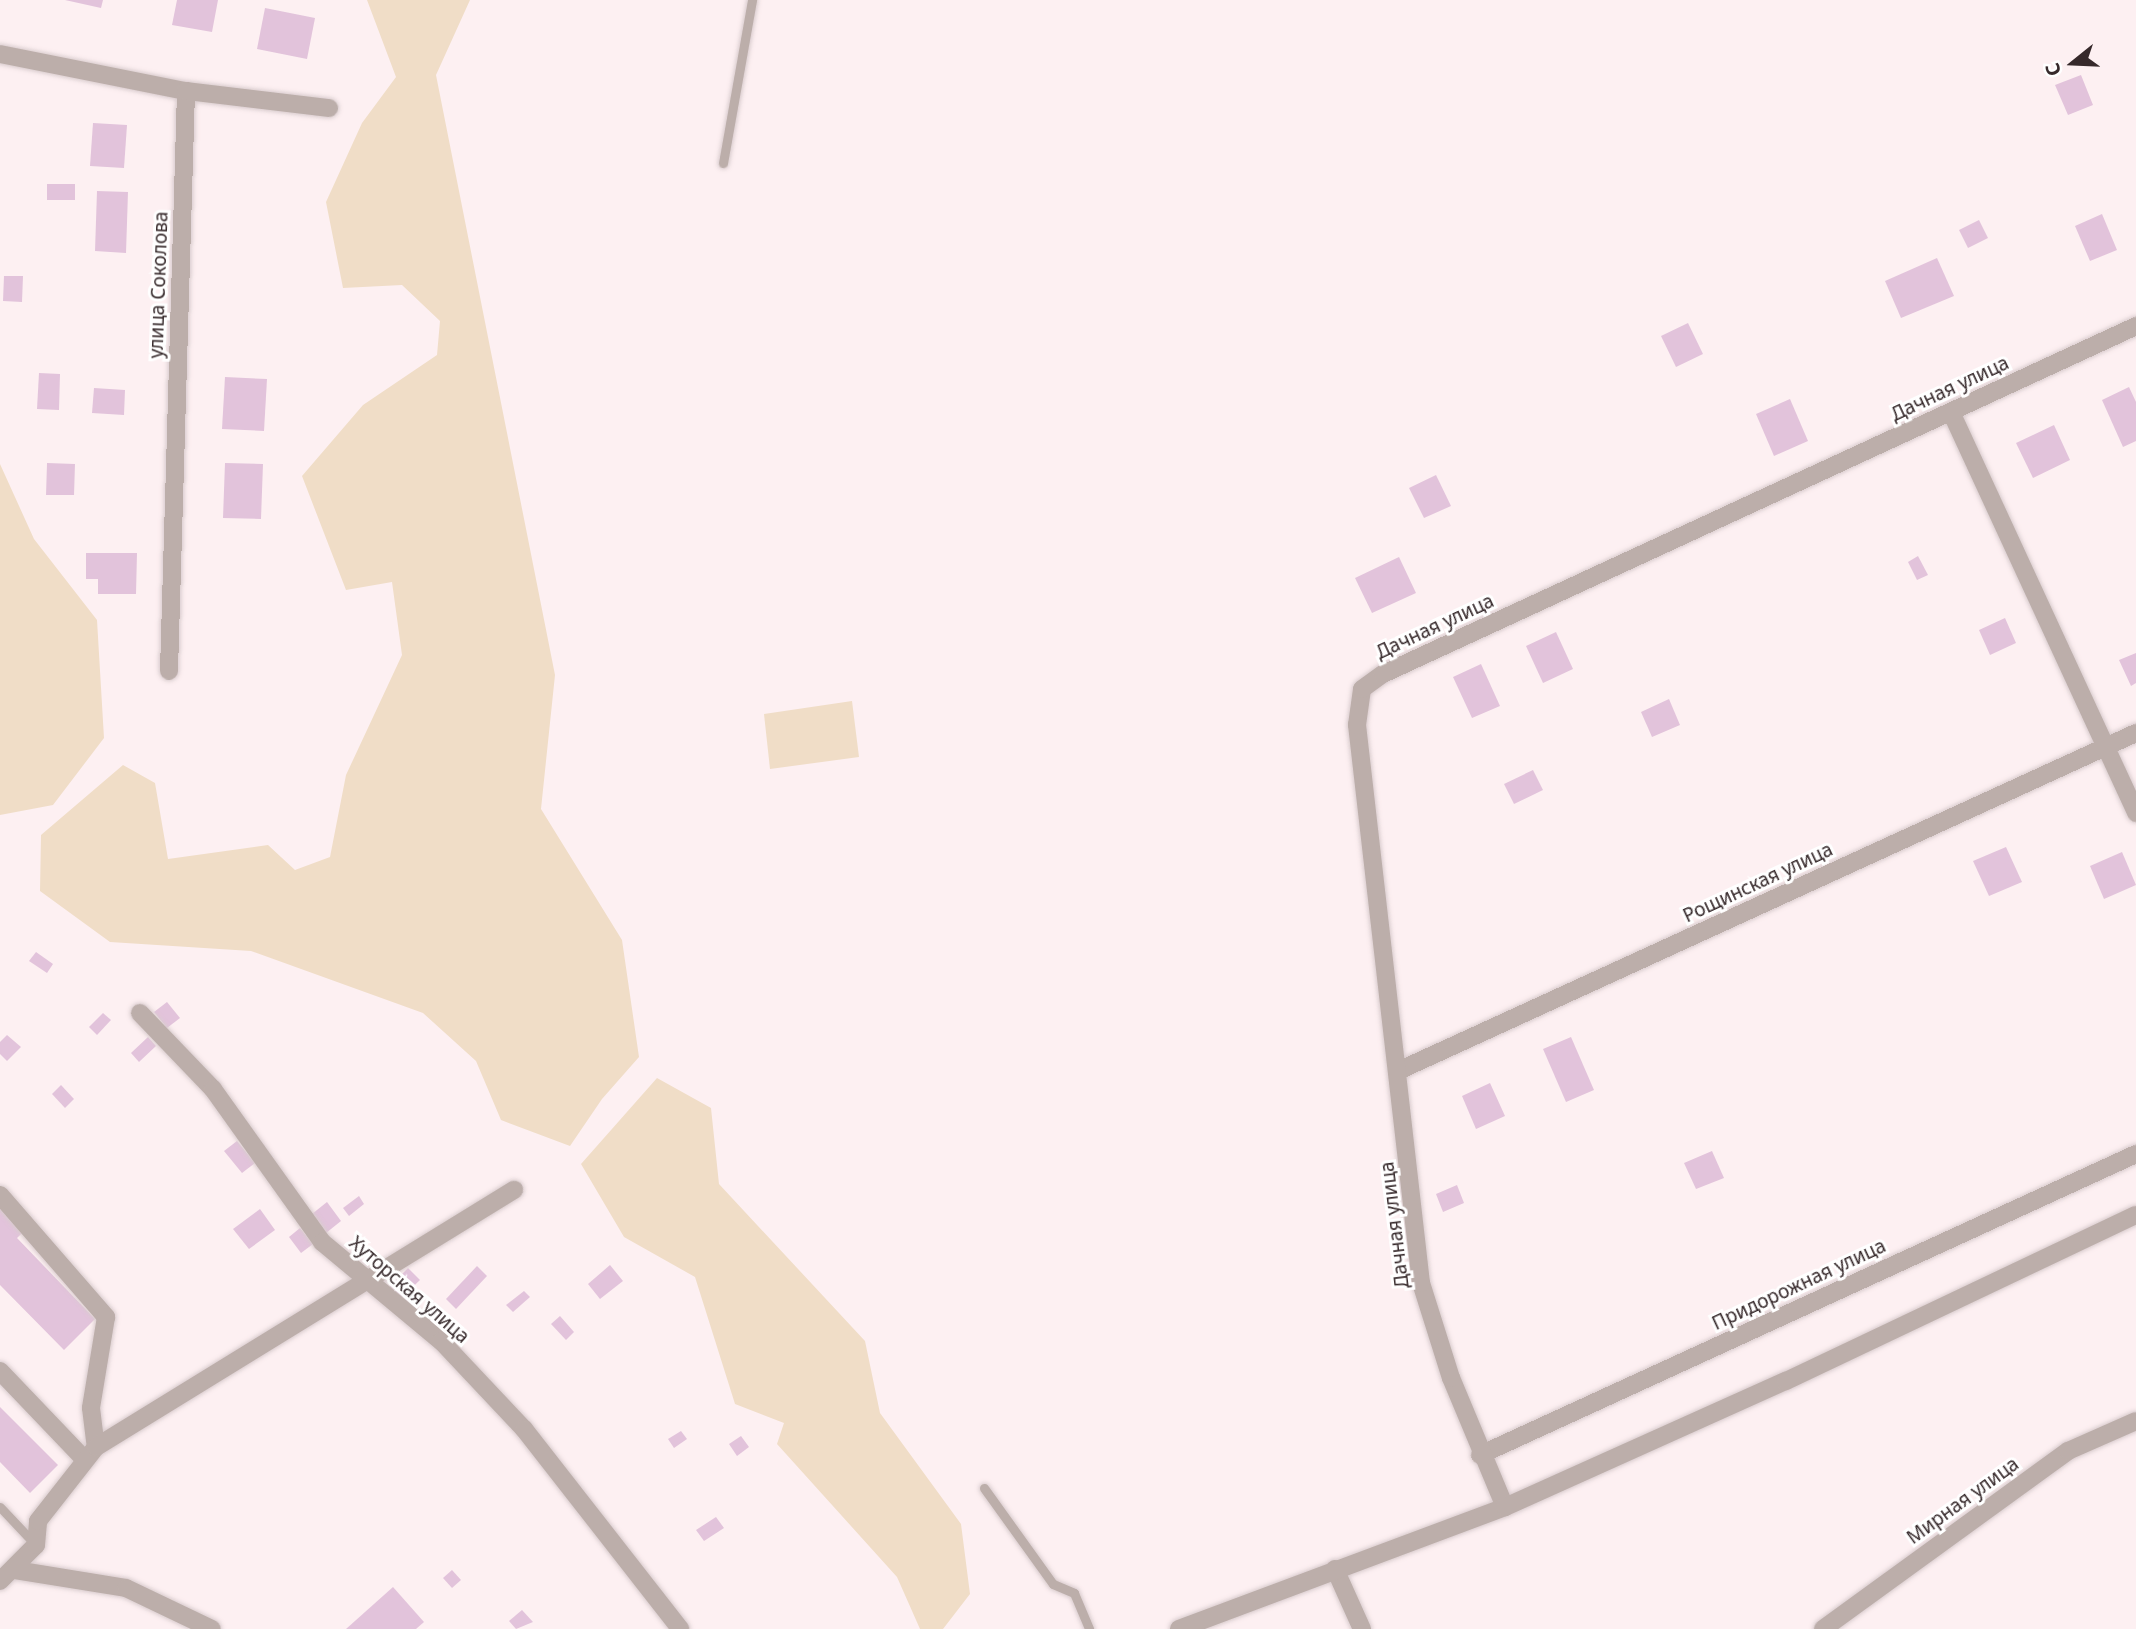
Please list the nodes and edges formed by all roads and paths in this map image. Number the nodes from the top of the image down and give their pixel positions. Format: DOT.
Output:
graph roads {
  1 [pos="752,0"];
  2 [pos="0,54"];
  3 [pos="186,91"];
  4 [pos="329,108"];
  5 [pos="723,163"];
  6 [pos="2136,326"];
  7 [pos="1951,412"];
  8 [pos="169,671"];
  9 [pos="2136,733"];
  10 [pos="2106,746"];
  11 [pos="2136,813"];
  12 [pos="140,1013"];
  13 [pos="1398,1071"];
  14 [pos="2136,1154"];
  15 [pos="514,1190"];
  16 [pos="0,1195"];
  17 [pos="2136,1215"];
  18 [pos="368,1283"];
  19 [pos="0,1371"];
  20 [pos="2136,1421"];
  21 [pos="90,1453"];
  22 [pos="1480,1455"];
  23 [pos="984,1488"];
  24 [pos="0,1507"];
  25 [pos="1505,1507"];
  26 [pos="36,1545"];
  27 [pos="1335,1569"];
  28 [pos="15,1570"];
  29 [pos="0,1581"];
  30 [pos="212,1629"];
  31 [pos="680,1629"];
  32 [pos="1088,1629"];
  33 [pos="1180,1629"];
  34 [pos="1362,1629"];
  35 [pos="1823,1629"];
  1 -- 5 [label="lane"];
  2 -- 3 [label="street"];
  3 -- 4 [label="street"];
  3 -- 8 [label="street, улица Соколова"];
  6 -- 7 [label="street, Дачная улица"];
  7 -- 10 [label="street"];
  7 -- 13 [label="street, Дачная улица"];
  9 -- 10 [label="street, Рощинская улица"];
  10 -- 11 [label="street"];
  10 -- 13 [label="street, Рощинская улица"];
  12 -- 18 [label="street, Хуторская улица"];
  13 -- 22 [label="street, Дачная улица"];
  14 -- 22 [label="street, Придорожная улица"];
  15 -- 18 [label="street"];
  16 -- 21 [label="street"];
  17 -- 25 [label="street"];
  18 -- 21 [label="street"];
  18 -- 31 [label="street, Хуторская улица"];
  19 -- 21 [label="street"];
  20 -- 35 [label="street, Мирная улица"];
  21 -- 26 [label="street"];
  22 -- 25 [label="street, Дачная улица"];
  23 -- 32 [label="lane"];
  24 -- 26 [label="lane"];
  25 -- 27 [label="street"];
  26 -- 28 [label="street"];
  27 -- 33 [label="street"];
  27 -- 34 [label="street"];
  28 -- 29 [label="street"];
  28 -- 30 [label="street"];
}
